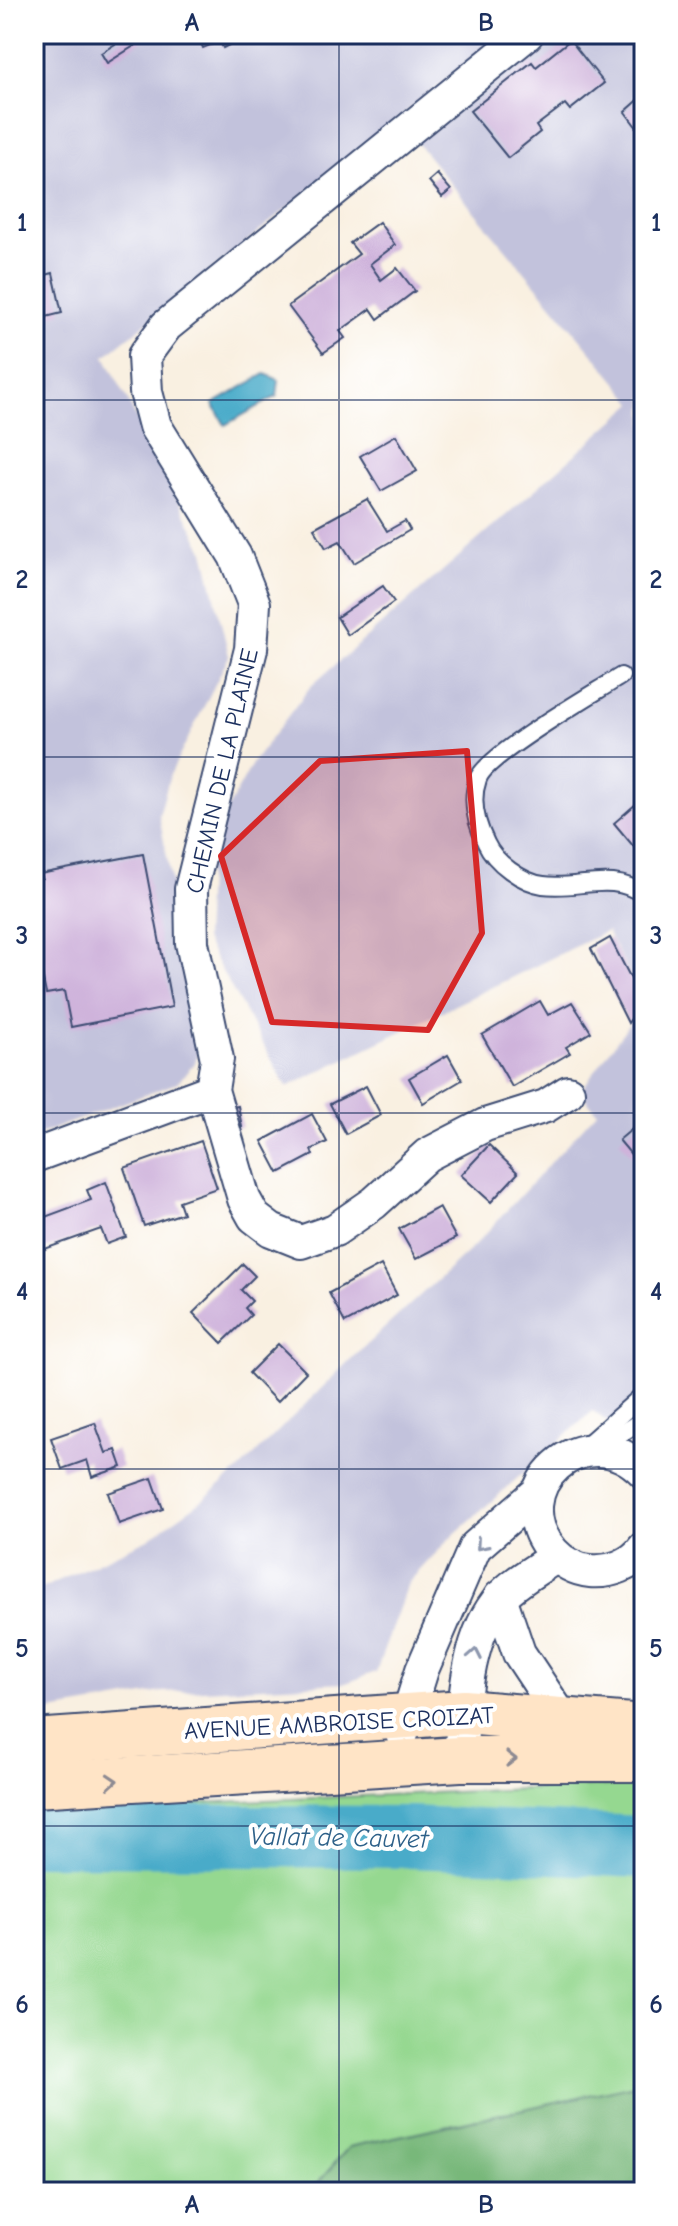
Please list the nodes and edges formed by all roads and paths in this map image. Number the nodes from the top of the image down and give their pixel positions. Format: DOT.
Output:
graph roads {
  1 [pos="527,34"];
  2 [pos="621,676"];
  3 [pos="644,895"];
  4 [pos="212,1090"];
  5 [pos="568,1092"];
  6 [pos="34,1156"];
  7 [pos="644,1394"];
  8 [pos="644,1419"];
  9 [pos="588,1450"];
  10 [pos="644,1472"];
  11 [pos="538,1492"];
  12 [pos="643,1552"];
  13 [pos="556,1556"];
  14 [pos="500,1597"];
  15 [pos="464,1712"];
  16 [pos="407,1715"];
  17 [pos="562,1718"];
  18 [pos="644,1727"];
  19 [pos="34,1742"];
  20 [pos="460,1759"];
  21 [pos="644,1759"];
  22 [pos="395,1763"];
  23 [pos="34,1785"];
  1 -- 4 [label="street, CHEMIN DE LA PLAINE"];
  2 -- 3 [label="lane"];
  4 -- 5 [label="street"];
  4 -- 6 [label="street"];
  7 -- 9 [label="lane"];
  8 -- 9 [label="lane"];
  9 -- 10 [label="street"];
  9 -- 11 [label="street"];
  11 -- 13 [label="street"];
  11 -- 16 [label="street, one-way"];
  12 -- 13 [label="street"];
  13 -- 14 [label="street"];
  15 -- 14 [label="street, one-way"];
  14 -- 17 [label="street"];
  15 -- 16 [label="main road, AVENUE AMBROISE CROIZAT"];
  15 -- 17 [label="main road, AVENUE AMBROISE CROIZAT"];
  15 -- 20 [label="street"];
  16 -- 19 [label="main road, AVENUE AMBROISE CROIZAT"];
  16 -- 22 [label="street"];
  17 -- 18 [label="main road, AVENUE AMBROISE CROIZAT"];
  20 -- 21 [label="main road, AVENUE AMBROISE CROIZAT, one-way"];
  20 -- 22 [label="main road, AVENUE AMBROISE CROIZAT"];
  23 -- 22 [label="main road, AVENUE AMBROISE CROIZAT, one-way"];
}
